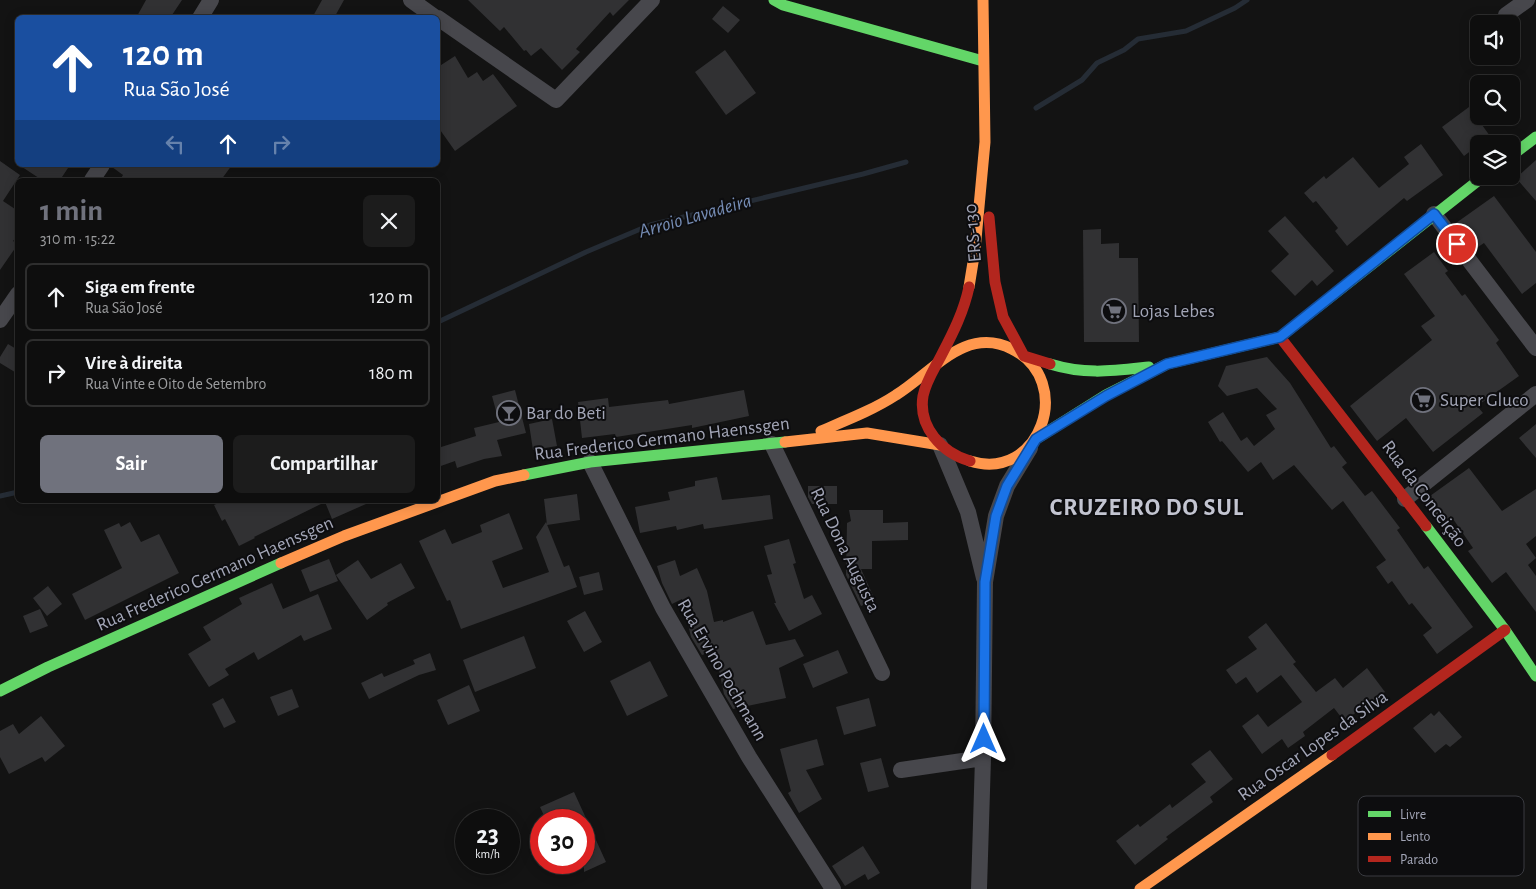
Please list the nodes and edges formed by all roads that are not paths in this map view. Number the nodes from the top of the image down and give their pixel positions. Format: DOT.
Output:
graph roads {
  1 [pos="211,0"];
  2 [pos="410,0"];
  3 [pos="652,0"];
  4 [pos="774,0"];
  5 [pos="983,0"];
  6 [pos="1527,0"];
  7 [pos="202,15"];
  8 [pos="432,15"];
  9 [pos="1506,15"];
  10 [pos="440,20"];
  11 [pos="983,61"];
  12 [pos="1536,137"];
  13 [pos="1520,149"];
  14 [pos="984,161"];
  15 [pos="101,167"];
  16 [pos="93,178"];
  17 [pos="1472,185"];
  18 [pos="1434,214"];
  19 [pos="15,298"];
  20 [pos="0,320"];
  21 [pos="1280,337"];
  22 [pos="1536,348"];
  23 [pos="1024,356"];
  24 [pos="939,360"];
  25 [pos="1167,364"];
  26 [pos="1536,394"];
  27 [pos="1036,439"];
  28 [pos="802,440"];
  29 [pos="772,444"];
  30 [pos="940,445"];
  31 [pos="590,462"];
  32 [pos="1405,499"];
  33 [pos="440,501"];
  34 [pos="435,503"];
  35 [pos="985,582"];
  36 [pos="1504,630"];
  37 [pos="882,673"];
  38 [pos="1536,676"];
  39 [pos="0,691"];
  40 [pos="984,758"];
  41 [pos="901,770"];
  42 [pos="833,889"];
  43 [pos="979,889"];
  44 [pos="1140,889"];
  1 -- 7 [label="street"];
  2 -- 8 [label="street"];
  3 -- 10 [label="street"];
  4 -- 11 [label="main road"];
  5 -- 11 [label="main road"];
  6 -- 9 [label="street"];
  11 -- 14 [label="main road"];
  12 -- 13 [label="main road"];
  14 -- 23 [label="main road, ERS-130"];
  14 -- 24 [label="main road, ERS-130"];
  15 -- 16 [label="street"];
  17 -- 18 [label="main road"];
  18 -- 21 [label="main road"];
  18 -- 22 [label="street"];
  19 -- 20 [label="street"];
  21 -- 25 [label="main road"];
  21 -- 32 [label="main road, Rua da Conceição"];
  23 -- 24 [label="main road"];
  23 -- 25 [label="main road"];
  23 -- 27 [label="main road"];
  24 -- 28 [label="main road"];
  24 -- 30 [label="main road"];
  25 -- 27 [label="main road"];
  26 -- 32 [label="street"];
  27 -- 30 [label="main road"];
  27 -- 35 [label="street"];
  28 -- 29 [label="main road, Rua Frederico Germano Haenssgen"];
  28 -- 30 [label="main road, Rua Frederico Germano Haenssgen"];
  29 -- 31 [label="main road, Rua Frederico Germano Haenssgen"];
  29 -- 37 [label="street, Rua Dona Augusta"];
  30 -- 35 [label="street"];
  31 -- 33 [label="main road, Rua Frederico Germano Haenssgen"];
  31 -- 42 [label="street, Rua Ervino Pochmann"];
  32 -- 36 [label="main road, Rua da Conceição"];
  34 -- 39 [label="main road, Rua Frederico Germano Haenssgen"];
  35 -- 40 [label="street"];
  36 -- 38 [label="main road, Rua da Conceição"];
  36 -- 44 [label="main road, Rua Oscar Lopes da Silva"];
  40 -- 41 [label="street"];
  40 -- 43 [label="street"];
}
